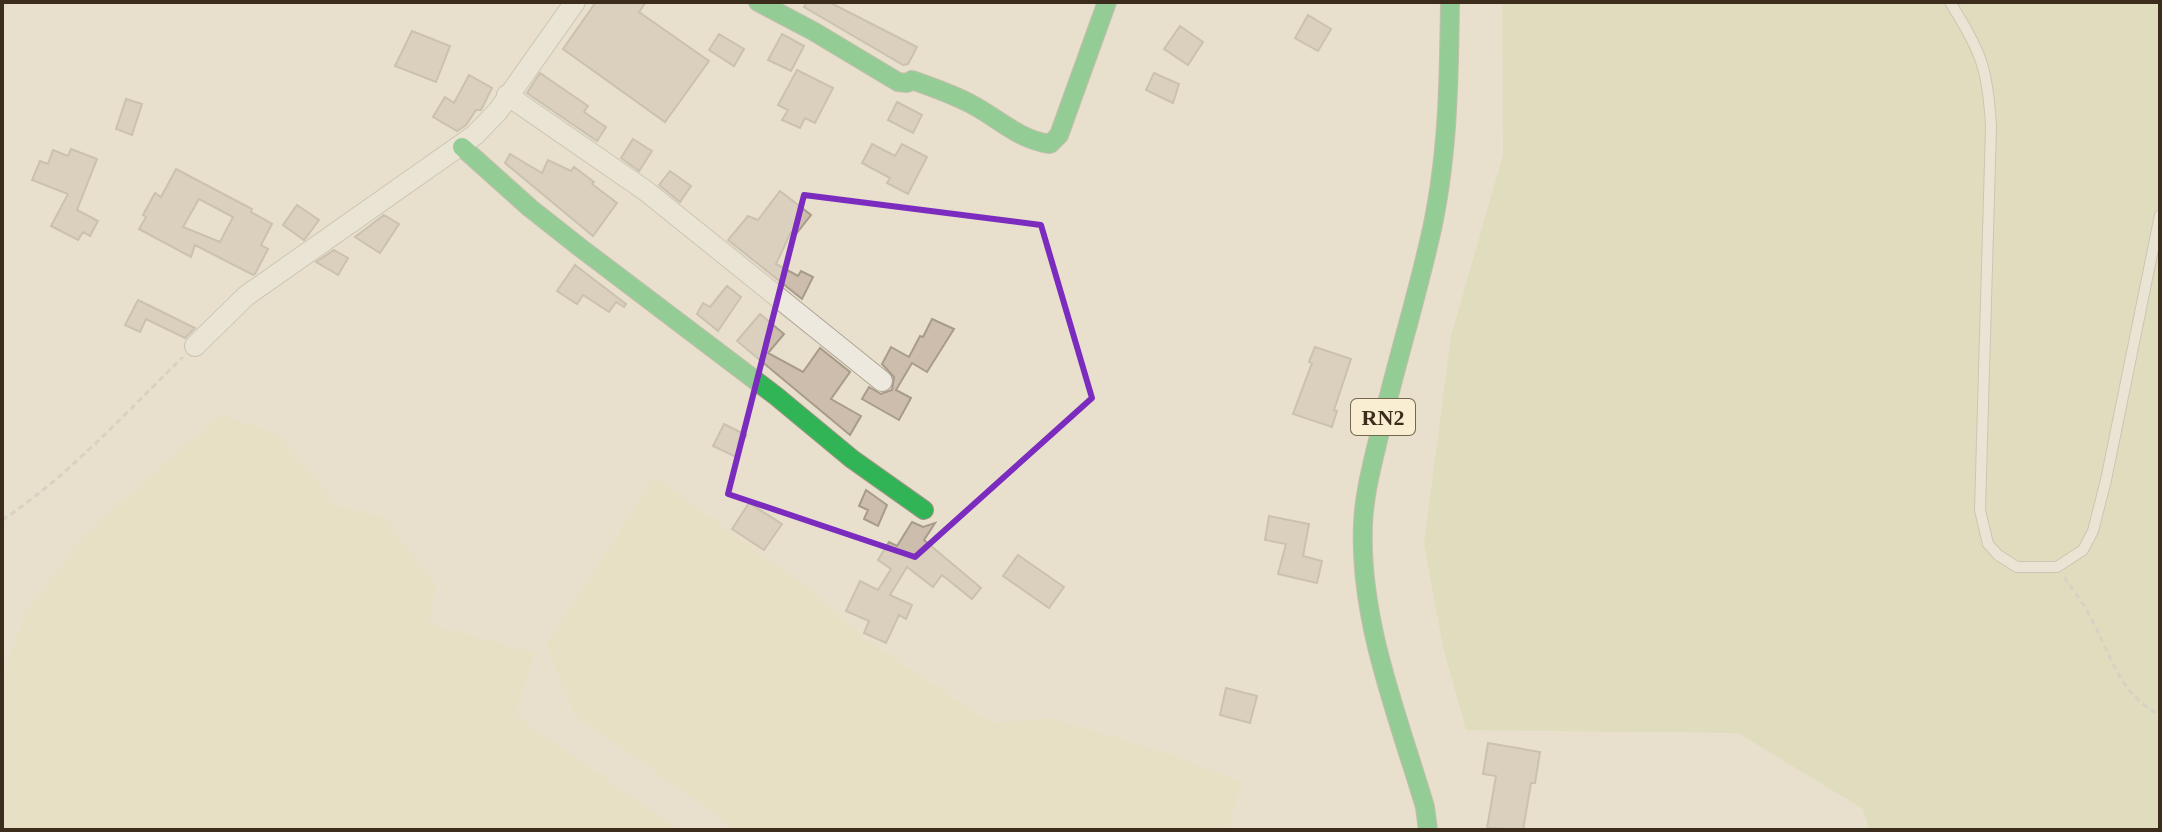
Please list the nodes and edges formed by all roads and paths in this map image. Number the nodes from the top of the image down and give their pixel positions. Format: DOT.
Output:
graph roads {
  1 [pos="575,2"];
  2 [pos="758,2"];
  3 [pos="1107,2"];
  4 [pos="1450,2"];
  5 [pos="1950,2"];
  6 [pos="507,95"];
  7 [pos="462,147"];
  8 [pos="2160,215"];
  9 [pos="195,346"];
  10 [pos="882,381"];
  11 [pos="924,510"];
  12 [pos="2,520"];
  13 [pos="2057,567"];
  14 [pos="2160,715"];
  15 [pos="1428,830"];
  1 -- 6 [label="street"];
  2 -- 3 [label="main road"];
  4 -- 15 [label="main road, RN2"];
  5 -- 13 [label="lane"];
  6 -- 7 [label="street"];
  6 -- 10 [label="street"];
  7 -- 9 [label="street"];
  7 -- 11 [label="main road"];
  8 -- 13 [label="lane"];
  9 -- 12 [label="path"];
  13 -- 14 [label="path"];
}
